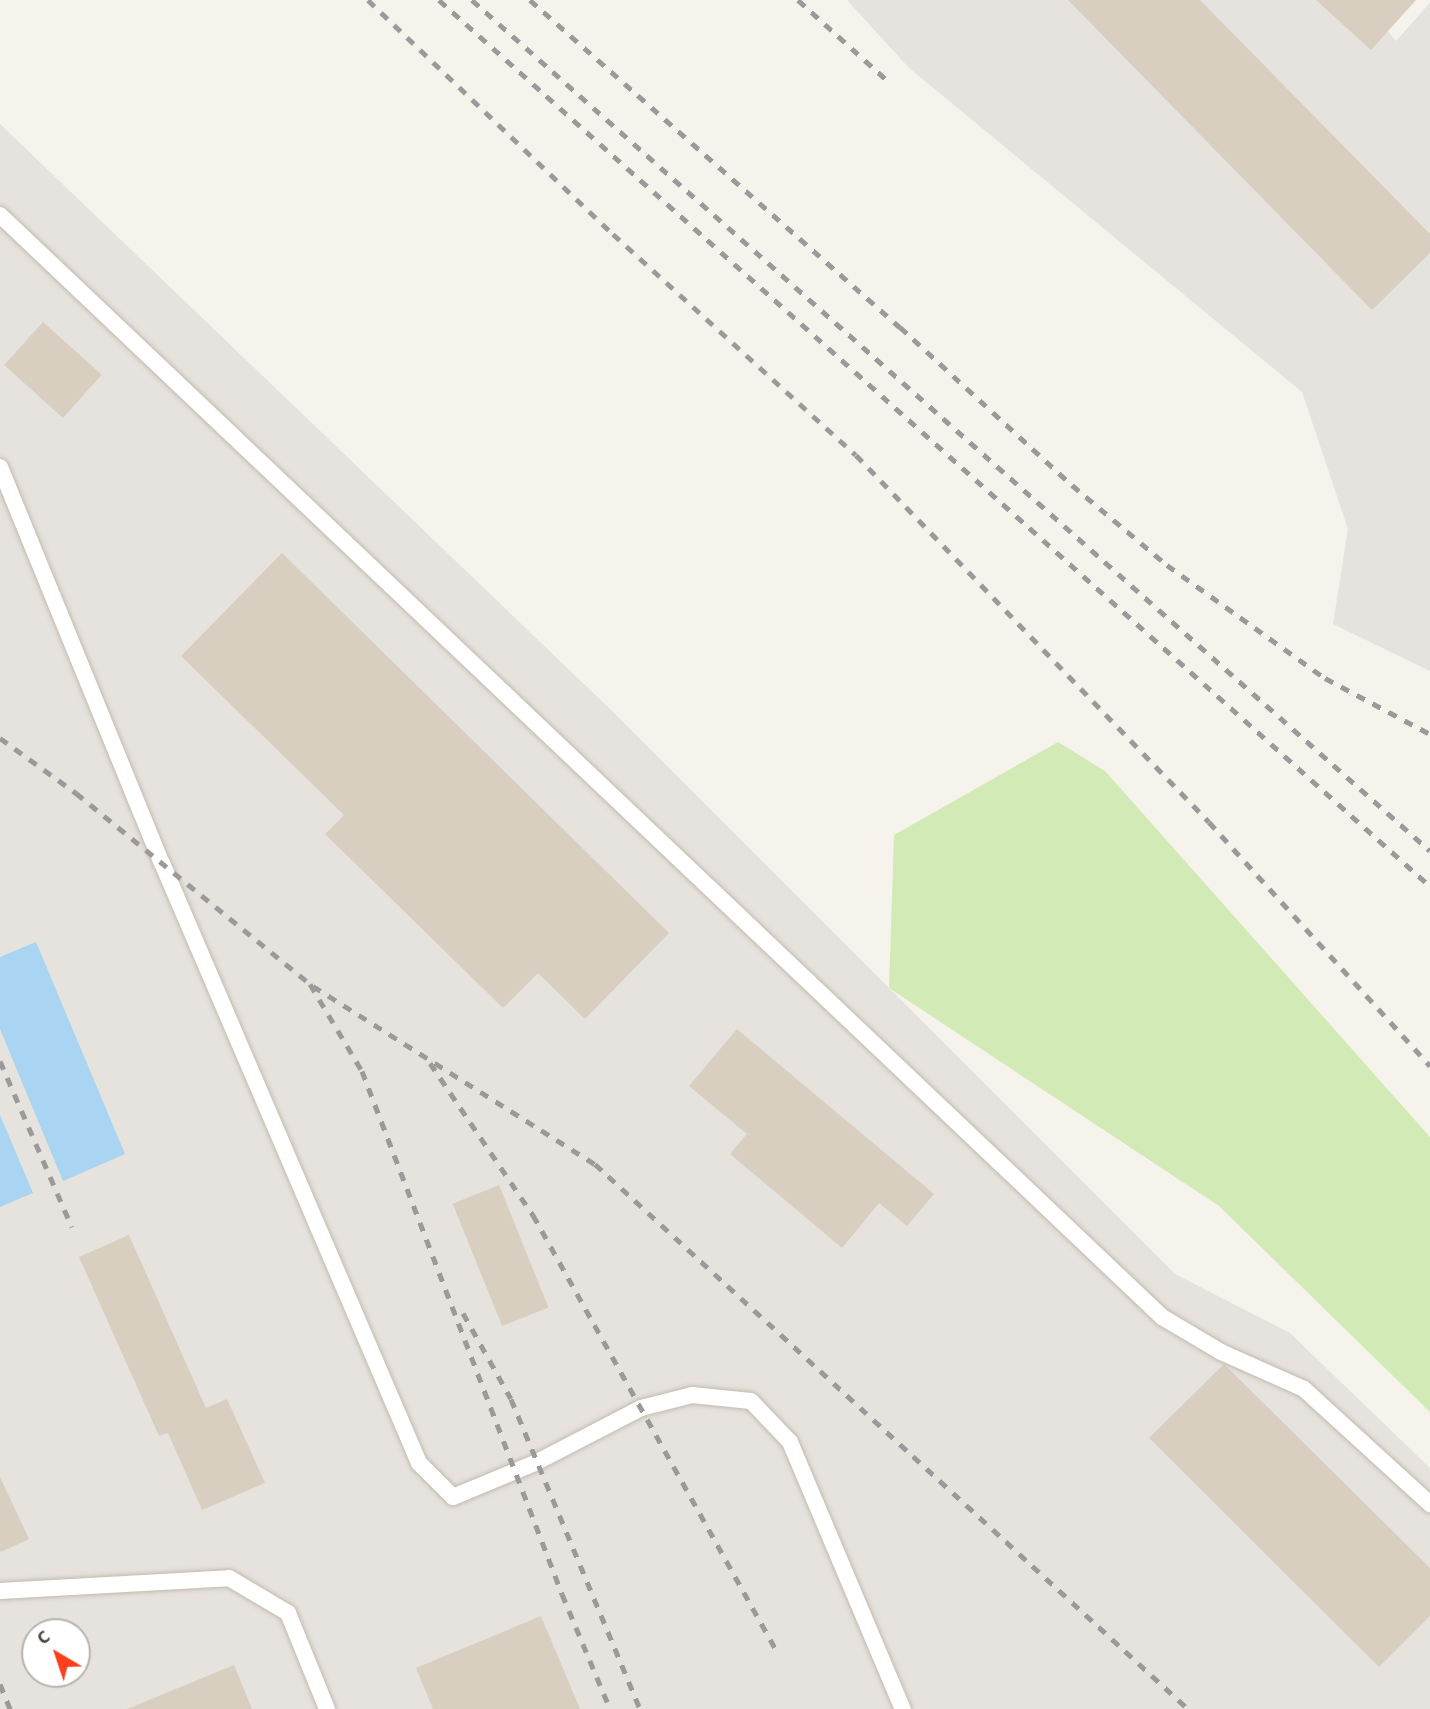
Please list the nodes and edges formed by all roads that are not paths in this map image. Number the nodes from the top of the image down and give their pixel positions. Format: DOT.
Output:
graph roads {
  1 [pos="0,215"];
  2 [pos="0,467"];
  3 [pos="1430,1504"];
  4 [pos="0,1591"];
  5 [pos="327,1709"];
  6 [pos="903,1709"];
  1 -- 3 [label="lane"];
  2 -- 6 [label="lane"];
  4 -- 5 [label="lane"];
}
